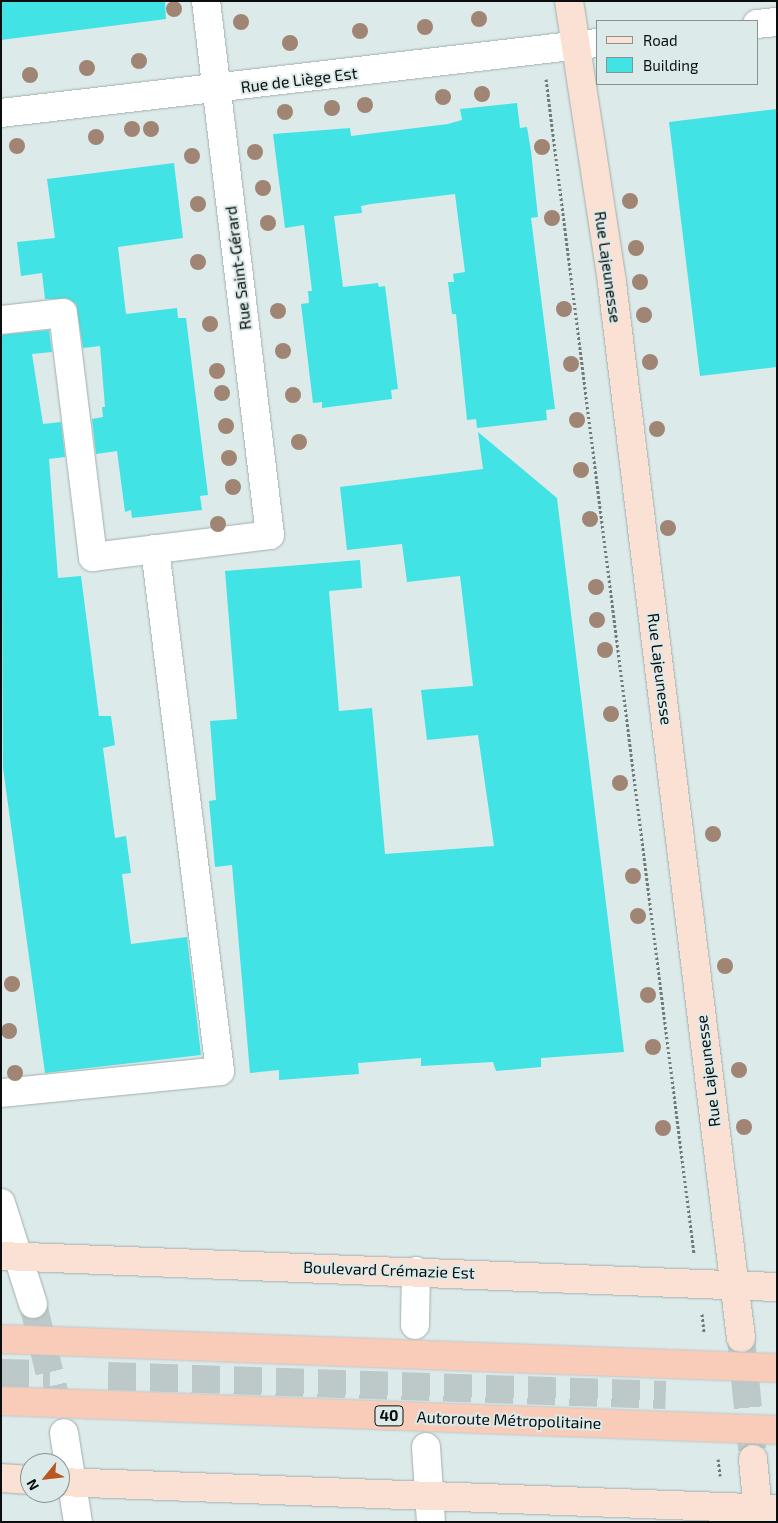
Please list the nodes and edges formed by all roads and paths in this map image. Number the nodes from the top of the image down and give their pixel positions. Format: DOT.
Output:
graph roads {
  1 [pos="206,1"];
  2 [pos="569,1"];
  3 [pos="777,22"];
  4 [pos="758,24"];
  5 [pos="586,44"];
  6 [pos="217,89"];
  7 [pos="547,90"];
  8 [pos="1,113"];
  9 [pos="1,320"];
  10 [pos="155,549"];
  11 [pos="1,1093"];
  12 [pos="1,1203"];
  13 [pos="691,1238"];
  14 [pos="10,1256"];
  15 [pos="416,1271"];
  16 [pos="734,1285"];
  17 [pos="777,1287"];
  18 [pos="33,1304"];
  19 [pos="703,1324"];
  20 [pos="415,1325"];
  21 [pos="705,1336"];
  22 [pos="741,1338"];
  23 [pos="1,1339"];
  24 [pos="777,1368"];
  25 [pos="1,1401"];
  26 [pos="777,1430"];
  27 [pos="64,1433"];
  28 [pos="426,1447"];
  29 [pos="65,1453"];
  30 [pos="753,1459"];
  31 [pos="1,1478"];
  32 [pos="20,1479"];
  33 [pos="70,1482"];
  34 [pos="70,1493"];
  35 [pos="429,1494"];
  36 [pos="764,1513"];
  37 [pos="78,1522"];
  38 [pos="431,1522"];
  1 -- 6 [label="street, Rue Saint-Gérard"];
  2 -- 5 [label="main road, Rue Lajeunesse"];
  3 -- 4 [label="street"];
  5 -- 6 [label="street, Rue de Liège Est"];
  5 -- 16 [label="main road, Rue Lajeunesse"];
  6 -- 8 [label="street, Rue de Liège Est"];
  6 -- 10 [label="street, Rue Saint-Gérard"];
  7 -- 13 [label="path"];
  9 -- 10 [label="street"];
  10 -- 11 [label="street"];
  12 -- 14 [label="street"];
  14 -- 15 [label="main road, Boulevard Crémazie Est"];
  14 -- 18 [label="street"];
  15 -- 16 [label="main road, Boulevard Crémazie Est"];
  15 -- 20 [label="street"];
  16 -- 17 [label="main road, Boulevard Crémazie Est"];
  16 -- 22 [label="main road, Rue Lajeunesse"];
  19 -- 21 [label="path"];
  23 -- 24 [label="highway, bridge"];
  25 -- 26 [label="highway, Autoroute Métropolitaine / 40, bridge"];
  27 -- 29 [label="street"];
  28 -- 35 [label="street"];
  30 -- 36 [label="main road"];
  31 -- 32 [label="main road"];
  33 -- 35 [label="main road"];
  34 -- 37 [label="street"];
  35 -- 36 [label="main road"];
  35 -- 38 [label="street"];
}
